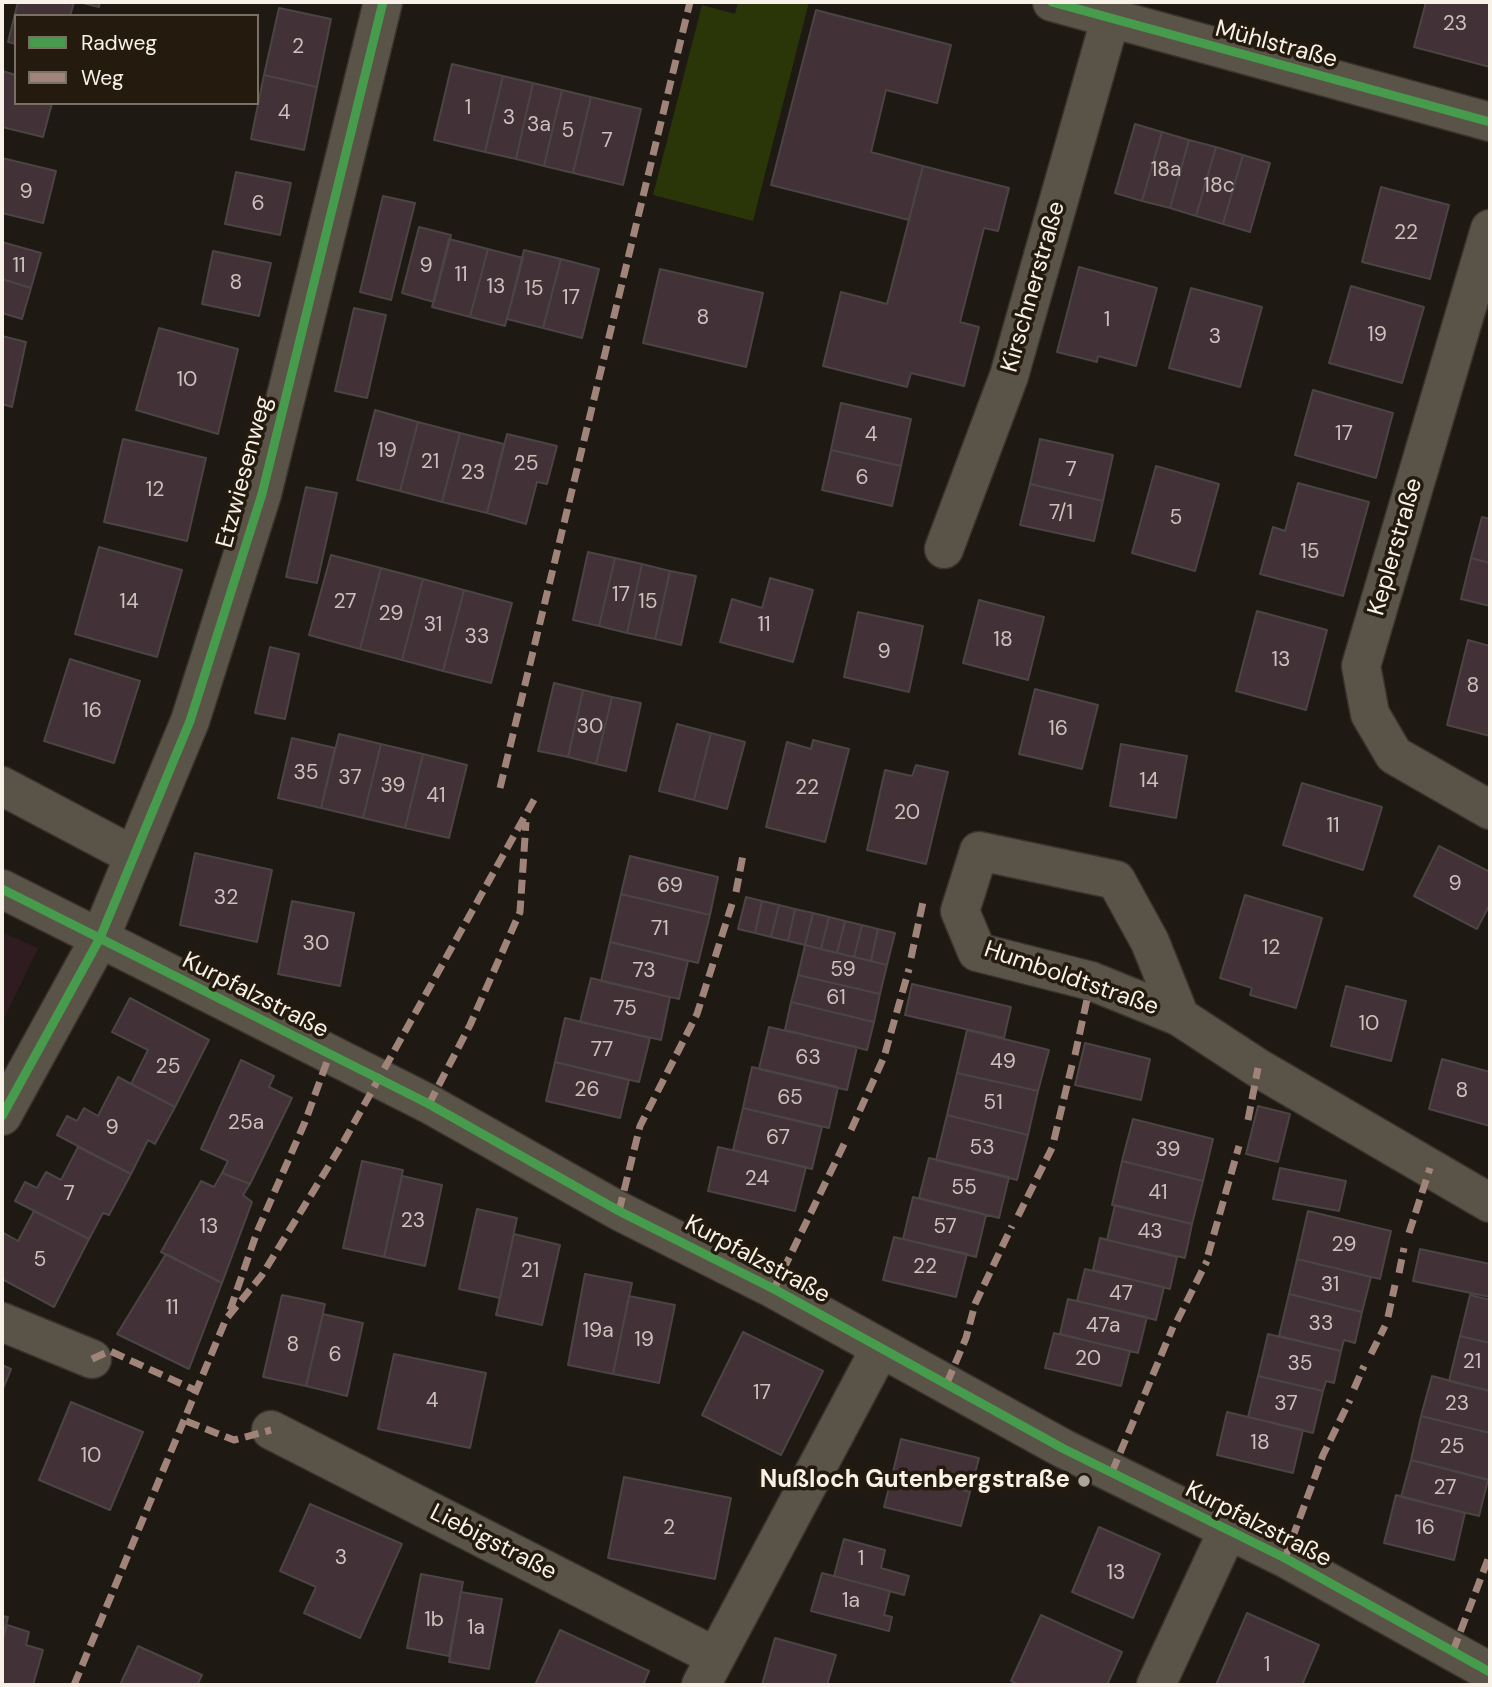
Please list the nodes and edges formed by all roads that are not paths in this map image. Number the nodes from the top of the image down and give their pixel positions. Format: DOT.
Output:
graph roads {
  1 [pos="383,2"];
  2 [pos="1052,2"];
  3 [pos="1110,20"];
  4 [pos="1490,122"];
  5 [pos="1490,229"];
  6 [pos="944,549"];
  7 [pos="2,786"];
  8 [pos="1490,810"];
  9 [pos="134,856"];
  10 [pos="2,888"];
  11 [pos="100,938"];
  12 [pos="1180,1017"];
  13 [pos="2,1116"];
  14 [pos="1490,1203"];
  15 [pos="2,1322"];
  16 [pos="880,1349"];
  17 [pos="92,1359"];
  18 [pos="271,1430"];
  19 [pos="1228,1530"];
  20 [pos="707,1671"];
  21 [pos="1490,1672"];
  22 [pos="1156,1685"];
  1 -- 9 [label="street, Etzwiesenweg"];
  2 -- 3 [label="street, Mühlstraße"];
  3 -- 4 [label="street, Mühlstraße"];
  3 -- 6 [label="street, Kirschnerstraße"];
  5 -- 8 [label="street, Keplerstraße"];
  7 -- 9 [label="street"];
  9 -- 11 [label="street, Etzwiesenweg"];
  10 -- 11 [label="street, Kurpfalzstraße"];
  11 -- 13 [label="street, Etzwiesenweg"];
  11 -- 16 [label="street, Kurpfalzstraße"];
  12 -- 12 [label="street, Humboldtstraße"];
  12 -- 14 [label="street, Humboldtstraße"];
  15 -- 17 [label="street"];
  16 -- 19 [label="street, Kurpfalzstraße"];
  16 -- 20 [label="street"];
  18 -- 20 [label="street, Liebigstraße"];
  19 -- 21 [label="street, Kurpfalzstraße"];
  19 -- 22 [label="street"];
}
